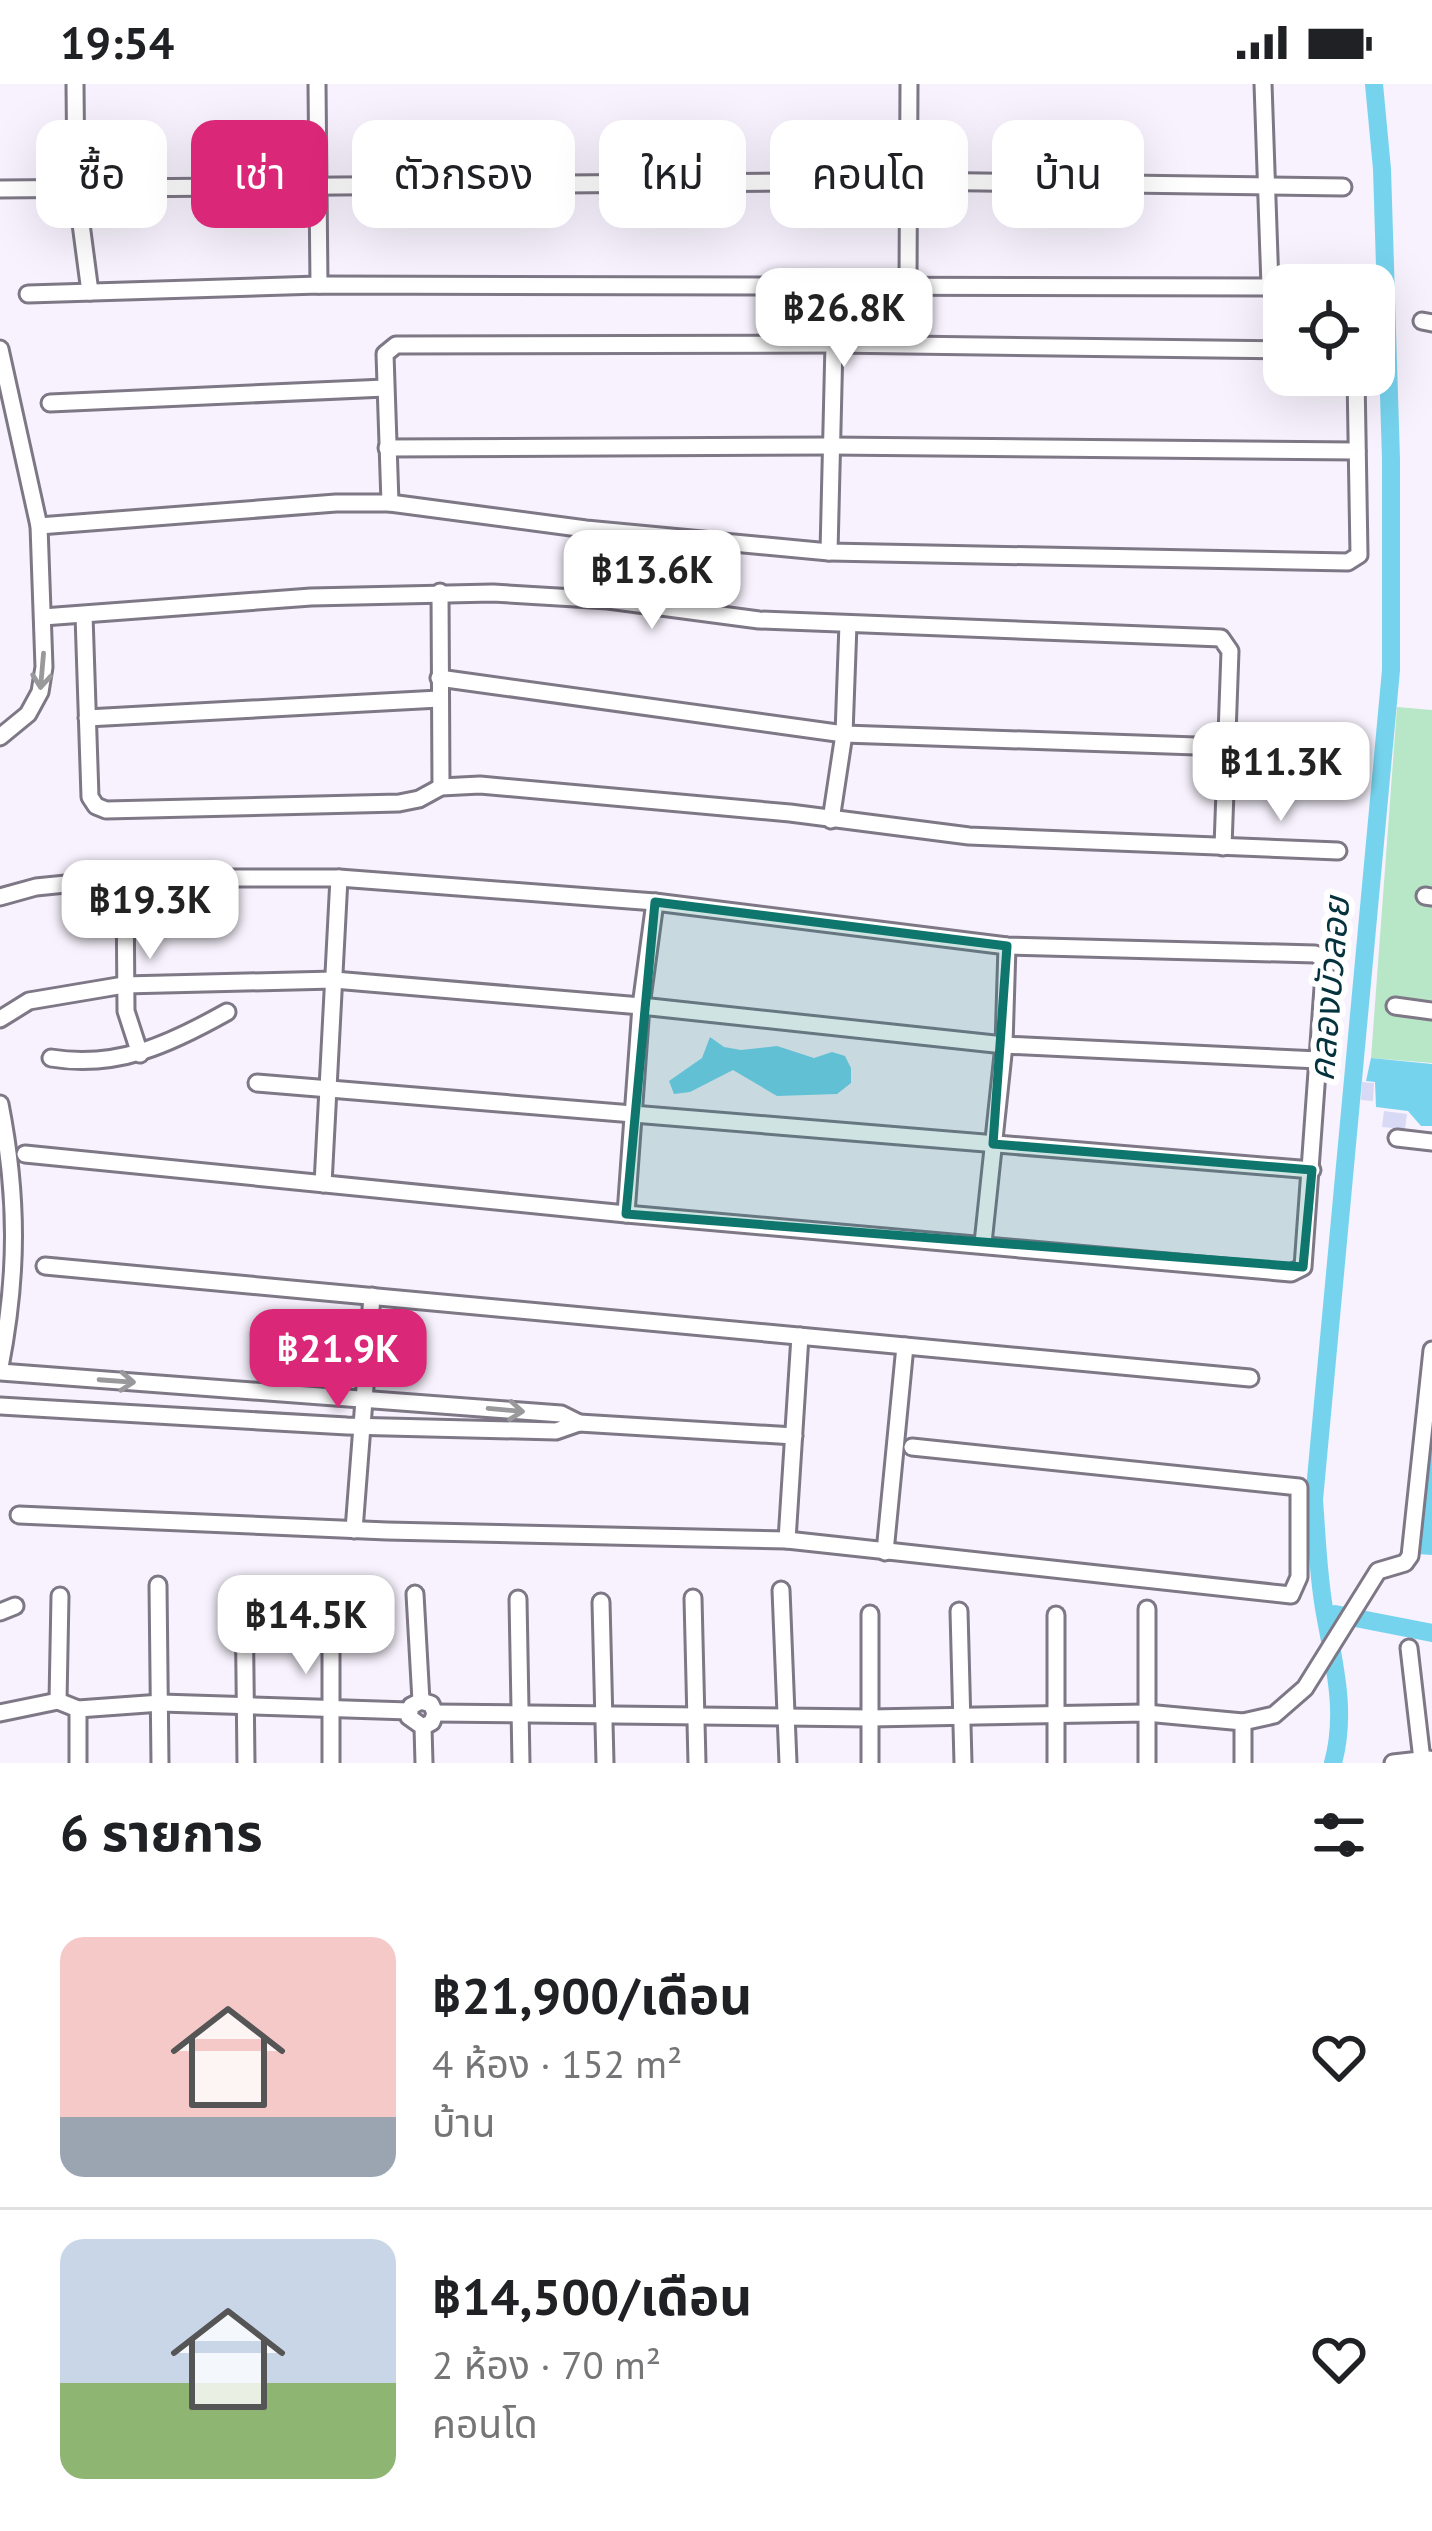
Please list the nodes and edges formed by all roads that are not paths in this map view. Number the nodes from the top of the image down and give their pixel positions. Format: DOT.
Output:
graph roads {
  1 [pos="75,84"];
  2 [pos="317,84"];
  3 [pos="909,84"];
  4 [pos="1263,84"];
  5 [pos="75,120"];
  6 [pos="318,120"];
  7 [pos="909,120"];
  8 [pos="770,182"];
  9 [pos="968,182"];
  10 [pos="1268,185"];
  11 [pos="328,186"];
  12 [pos="1342,187"];
  13 [pos="36,188"];
  14 [pos="0,189"];
  15 [pos="82,228"];
  16 [pos="319,228"];
  17 [pos="908,228"];
  18 [pos="1275,264"];
  19 [pos="908,283"];
  20 [pos="319,285"];
  21 [pos="1263,286"];
  22 [pos="90,292"];
  23 [pos="28,294"];
  24 [pos="834,344"];
  25 [pos="0,349"];
  26 [pos="1263,350"];
  27 [pos="385,388"];
  28 [pos="1356,396"];
  29 [pos="50,403"];
  30 [pos="830,446"];
  31 [pos="387,448"];
  32 [pos="1357,451"];
  33 [pos="389,503"];
  34 [pos="39,526"];
  35 [pos="830,552"];
  36 [pos="440,592"];
  37 [pos="84,615"];
  38 [pos="43,617"];
  39 [pos="848,624"];
  40 [pos="439,678"];
  41 [pos="439,699"];
  42 [pos="87,718"];
  43 [pos="844,734"];
  44 [pos="0,737"];
  45 [pos="1225,747"];
  46 [pos="441,787"];
  47 [pos="831,820"];
  48 [pos="1223,847"];
  49 [pos="1338,851"];
  50 [pos="125,878"];
  51 [pos="339,878"];
  52 [pos="0,897"];
  53 [pos="655,902"];
  54 [pos="1007,946"];
  55 [pos="334,980"];
  56 [pos="124,985"];
  57 [pos="641,1006"];
  58 [pos="1395,1006"];
  59 [pos="1432,1011"];
  60 [pos="227,1012"];
  61 [pos="0,1019"];
  62 [pos="1004,1045"];
  63 [pos="140,1054"];
  64 [pos="51,1058"];
  65 [pos="1319,1060"];
  66 [pos="256,1083"];
  67 [pos="328,1088"];
  68 [pos="0,1104"];
  69 [pos="632,1116"];
  70 [pos="1397,1138"];
  71 [pos="1432,1142"];
  72 [pos="993,1144"];
  73 [pos="25,1154"];
  74 [pos="1312,1170"];
  75 [pos="323,1184"];
  76 [pos="626,1214"];
  77 [pos="8,1231"];
  78 [pos="983,1243"];
  79 [pos="45,1266"];
  80 [pos="8,1269"];
  81 [pos="371,1296"];
  82 [pos="800,1336"];
  83 [pos="905,1346"];
  84 [pos="1432,1350"];
  85 [pos="0,1370"];
  86 [pos="1250,1378"];
  87 [pos="365,1398"];
  88 [pos="0,1406"];
  89 [pos="579,1423"];
  90 [pos="363,1426"];
  91 [pos="794,1436"];
  92 [pos="912,1448"];
  93 [pos="20,1515"];
  94 [pos="354,1529"];
  95 [pos="787,1540"];
  96 [pos="885,1552"];
  97 [pos="158,1585"];
  98 [pos="244,1589"];
  99 [pos="331,1590"];
  100 [pos="781,1590"];
  101 [pos="415,1594"];
  102 [pos="60,1596"];
  103 [pos="693,1598"];
  104 [pos="518,1599"];
  105 [pos="601,1601"];
  106 [pos="1147,1609"];
  107 [pos="959,1611"];
  108 [pos="870,1614"];
  109 [pos="1056,1616"];
  110 [pos="1409,1648"];
  111 [pos="58,1701"];
  112 [pos="161,1703"];
  113 [pos="246,1706"];
  114 [pos="415,1706"];
  115 [pos="77,1709"];
  116 [pos="331,1710"];
  117 [pos="521,1711"];
  118 [pos="0,1713"];
  119 [pos="435,1713"];
  120 [pos="1146,1713"];
  121 [pos="604,1715"];
  122 [pos="788,1715"];
  123 [pos="1056,1715"];
  124 [pos="696,1716"];
  125 [pos="963,1717"];
  126 [pos="869,1718"];
  127 [pos="1243,1722"];
  128 [pos="423,1727"];
  129 [pos="1427,1759"];
  130 [pos="78,1763"];
  131 [pos="160,1763"];
  132 [pos="246,1763"];
  133 [pos="331,1763"];
  134 [pos="424,1763"];
  135 [pos="520,1763"];
  136 [pos="604,1763"];
  137 [pos="697,1763"];
  138 [pos="788,1763"];
  139 [pos="870,1763"];
  140 [pos="963,1763"];
  141 [pos="1056,1763"];
  142 [pos="1147,1763"];
  143 [pos="1243,1763"];
  144 [pos="1393,1763"];
  1 -- 5 [label="street"];
  2 -- 6 [label="street"];
  3 -- 7 [label="street"];
  4 -- 10 [label="street"];
  8 -- 11 [label="street"];
  9 -- 10 [label="street"];
  10 -- 12 [label="street"];
  10 -- 18 [label="street"];
  13 -- 14 [label="street"];
  15 -- 22 [label="street"];
  16 -- 20 [label="street"];
  17 -- 19 [label="street"];
  19 -- 20 [label="street"];
  19 -- 21 [label="street"];
  20 -- 22 [label="street"];
  22 -- 23 [label="street"];
  24 -- 26 [label="street"];
  24 -- 27 [label="street"];
  24 -- 30 [label="street"];
  25 -- 34 [label="street"];
  27 -- 29 [label="street"];
  27 -- 31 [label="street"];
  28 -- 32 [label="street"];
  30 -- 31 [label="street"];
  30 -- 32 [label="street"];
  30 -- 35 [label="street"];
  31 -- 33 [label="street"];
  32 -- 35 [label="street"];
  33 -- 34 [label="street"];
  33 -- 35 [label="street"];
  34 -- 38 [label="street"];
  36 -- 37 [label="street"];
  36 -- 39 [label="street"];
  36 -- 40 [label="street"];
  37 -- 38 [label="street"];
  37 -- 42 [label="street"];
  38 -- 44 [label="street, one-way"];
  39 -- 43 [label="street"];
  39 -- 45 [label="street"];
  40 -- 41 [label="street"];
  40 -- 43 [label="street"];
  41 -- 42 [label="street"];
  41 -- 46 [label="street"];
  42 -- 46 [label="street"];
  43 -- 45 [label="street"];
  43 -- 47 [label="street"];
  45 -- 48 [label="street"];
  46 -- 47 [label="street"];
  47 -- 48 [label="street"];
  48 -- 49 [label="street"];
  50 -- 51 [label="street"];
  50 -- 52 [label="street"];
  50 -- 56 [label="street"];
  51 -- 53 [label="street"];
  51 -- 55 [label="street"];
  53 -- 54 [label="street"];
  53 -- 57 [label="street"];
  54 -- 62 [label="street"];
  54 -- 65 [label="street"];
  55 -- 56 [label="street"];
  55 -- 57 [label="street"];
  55 -- 67 [label="street"];
  56 -- 61 [label="street"];
  56 -- 63 [label="street"];
  57 -- 62 [label="street"];
  57 -- 69 [label="street"];
  58 -- 59 [label="street"];
  60 -- 63 [label="street"];
  62 -- 65 [label="street"];
  62 -- 72 [label="street"];
  63 -- 64 [label="street"];
  65 -- 74 [label="street"];
  66 -- 67 [label="street"];
  67 -- 69 [label="street"];
  67 -- 75 [label="street"];
  68 -- 77 [label="street"];
  69 -- 72 [label="street"];
  69 -- 76 [label="street"];
  70 -- 71 [label="street"];
  72 -- 74 [label="street"];
  72 -- 78 [label="street"];
  73 -- 75 [label="street"];
  74 -- 78 [label="street"];
  75 -- 76 [label="street"];
  76 -- 78 [label="street"];
  77 -- 80 [label="street"];
  79 -- 81 [label="street"];
  80 -- 85 [label="street"];
  81 -- 82 [label="street"];
  81 -- 87 [label="street"];
  82 -- 83 [label="street"];
  82 -- 91 [label="street"];
  83 -- 86 [label="street"];
  83 -- 96 [label="street"];
  84 -- 127 [label="street"];
  85 -- 87 [label="street, one-way"];
  87 -- 89 [label="street, one-way"];
  87 -- 90 [label="street"];
  88 -- 90 [label="street"];
  89 -- 90 [label="street"];
  89 -- 91 [label="street"];
  90 -- 94 [label="street"];
  91 -- 95 [label="street"];
  92 -- 96 [label="street"];
  93 -- 94 [label="street"];
  94 -- 95 [label="street"];
  95 -- 96 [label="street"];
  97 -- 112 [label="street"];
  98 -- 113 [label="street"];
  99 -- 116 [label="street"];
  100 -- 122 [label="street"];
  101 -- 114 [label="street"];
  102 -- 111 [label="street"];
  103 -- 124 [label="street"];
  104 -- 117 [label="street"];
  105 -- 121 [label="street"];
  106 -- 120 [label="street"];
  107 -- 125 [label="street"];
  108 -- 126 [label="street"];
  109 -- 123 [label="street"];
  110 -- 129 [label="street"];
  111 -- 115 [label="street"];
  111 -- 118 [label="street"];
  112 -- 113 [label="street"];
  112 -- 115 [label="street"];
  112 -- 131 [label="street"];
  113 -- 116 [label="street"];
  113 -- 132 [label="street"];
  114 -- 116 [label="street"];
  114 -- 119 [label="street"];
  114 -- 128 [label="street"];
  115 -- 130 [label="street"];
  116 -- 133 [label="street"];
  117 -- 119 [label="street"];
  117 -- 121 [label="street"];
  117 -- 135 [label="street"];
  119 -- 128 [label="street"];
  120 -- 123 [label="street"];
  120 -- 127 [label="street"];
  120 -- 142 [label="street"];
  121 -- 124 [label="street"];
  121 -- 136 [label="street"];
  122 -- 124 [label="street"];
  122 -- 126 [label="street"];
  122 -- 138 [label="street"];
  123 -- 125 [label="street"];
  123 -- 141 [label="street"];
  124 -- 137 [label="street"];
  125 -- 126 [label="street"];
  125 -- 140 [label="street"];
  126 -- 139 [label="street"];
  127 -- 143 [label="street"];
  128 -- 134 [label="street"];
  129 -- 144 [label="street"];
}
